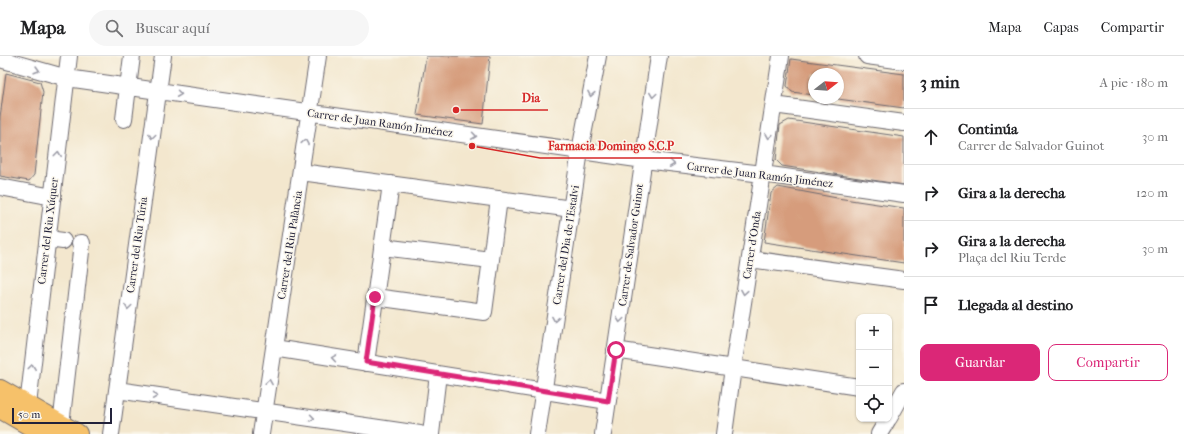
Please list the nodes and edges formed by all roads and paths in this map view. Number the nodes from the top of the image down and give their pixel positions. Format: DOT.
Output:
graph roads {
  1 [pos="69,56"];
  2 [pos="132,56"];
  3 [pos="163,56"];
  4 [pos="318,56"];
  5 [pos="598,56"];
  6 [pos="659,56"];
  7 [pos="781,56"];
  8 [pos="868,56"];
  9 [pos="0,59"];
  10 [pos="904,61"];
  11 [pos="67,78"];
  12 [pos="128,87"];
  13 [pos="158,91"];
  14 [pos="774,105"];
  15 [pos="310,113"];
  16 [pos="124,119"];
  17 [pos="904,123"];
  18 [pos="580,151"];
  19 [pos="644,160"];
  20 [pos="301,172"];
  21 [pos="763,174"];
  22 [pos="391,184"];
  23 [pos="0,187"];
  24 [pos="904,194"];
  25 [pos="52,197"];
  26 [pos="499,199"];
  27 [pos="572,209"];
  28 [pos="80,243"];
  29 [pos="382,247"];
  30 [pos="750,259"];
  31 [pos="491,260"];
  32 [pos="904,280"];
  33 [pos="375,297"];
  34 [pos="274,348"];
  35 [pos="616,350"];
  36 [pos="366,362"];
  37 [pos="733,368"];
  38 [pos="438,374"];
  39 [pos="856,387"];
  40 [pos="0,390"];
  41 [pos="117,390"];
  42 [pos="544,391"];
  43 [pos="899,392"];
  44 [pos="608,401"];
  45 [pos="0,408"];
  46 [pos="892,410"];
  47 [pos="264,412"];
  48 [pos="26,421"];
  49 [pos="886,422"];
  50 [pos="61,431"];
  51 [pos="111,434"];
  52 [pos="261,434"];
  53 [pos="420,434"];
  54 [pos="431,434"];
  55 [pos="537,434"];
  56 [pos="603,434"];
  57 [pos="724,434"];
  58 [pos="879,434"];
  1 -- 11 [label="street, Carrer del Riu Xúquer"];
  2 -- 12 [label="street"];
  3 -- 13 [label="street, Carrer del Riu Túria"];
  4 -- 15 [label="street, Carrer del Riu Palància"];
  5 -- 18 [label="street, Carrer del Dia de l'Estalvi, one-way"];
  6 -- 19 [label="street, Carrer de Salvador Guinot, one-way"];
  7 -- 14 [label="street, Carrer d'Onda"];
  8 -- 10 [label="street"];
  9 -- 11 [label="street, Carrer de Juan Ramón Jiménez, one-way"];
  11 -- 12 [label="street, Carrer de Juan Ramón Jiménez"];
  25 -- 11 [label="street, Carrer del Riu Xúquer, one-way"];
  12 -- 13 [label="street, Carrer de Juan Ramón Jiménez"];
  12 -- 16 [label="street"];
  13 -- 15 [label="street, Carrer de Juan Ramón Jiménez, one-way"];
  13 -- 41 [label="street, Carrer del Riu Túria, one-way"];
  14 -- 17 [label="street"];
  14 -- 21 [label="street, Carrer d'Onda, one-way"];
  15 -- 18 [label="street, Carrer de Juan Ramón Jiménez, one-way"];
  20 -- 15 [label="street, Carrer del Riu Palància, one-way"];
  18 -- 19 [label="street, Carrer de Juan Ramón Jiménez"];
  18 -- 27 [label="street, Carrer del Dia de l'Estalvi"];
  19 -- 21 [label="street, Carrer de Juan Ramón Jiménez, one-way"];
  19 -- 35 [label="street, Carrer de Salvador Guinot, one-way"];
  20 -- 22 [label="street"];
  20 -- 34 [label="street, Carrer del Riu Palància"];
  21 -- 24 [label="street, Carrer de Juan Ramón Jiménez"];
  21 -- 30 [label="street, Carrer d'Onda"];
  22 -- 26 [label="street"];
  22 -- 29 [label="street"];
  23 -- 25 [label="street"];
  48 -- 25 [label="street, Carrer del Riu Xúquer, one-way"];
  26 -- 27 [label="street"];
  26 -- 31 [label="street"];
  27 -- 42 [label="street, Carrer del Dia de l'Estalvi, one-way"];
  28 -- 50 [label="street"];
  29 -- 31 [label="street"];
  29 -- 33 [label="street"];
  30 -- 32 [label="street"];
  30 -- 37 [label="street, Carrer d'Onda, one-way"];
  31 -- 33 [label="street"];
  33 -- 36 [label="street"];
  36 -- 34 [label="street, one-way"];
  47 -- 34 [label="street, Carrer del Riu Palància, one-way"];
  35 -- 37 [label="street"];
  35 -- 44 [label="street, Carrer de Salvador Guinot"];
  36 -- 38 [label="street"];
  37 -- 39 [label="street"];
  37 -- 57 [label="street, Carrer d'Onda"];
  38 -- 42 [label="street"];
  38 -- 54 [label="street"];
  40 -- 48 [label="main road"];
  41 -- 47 [label="street, one-way"];
  41 -- 51 [label="street, Carrer del Riu Túria"];
  42 -- 44 [label="street"];
  42 -- 55 [label="street, Carrer del Dia de l'Estalvi"];
  43 -- 46 [label="street"];
  44 -- 56 [label="street, Carrer de Salvador Guinot"];
  45 -- 48 [label="main road"];
  47 -- 52 [label="street, Carrer del Riu Palància"];
  47 -- 53 [label="street, one-way"];
  48 -- 50 [label="main road"];
  49 -- 58 [label="street"];
}
